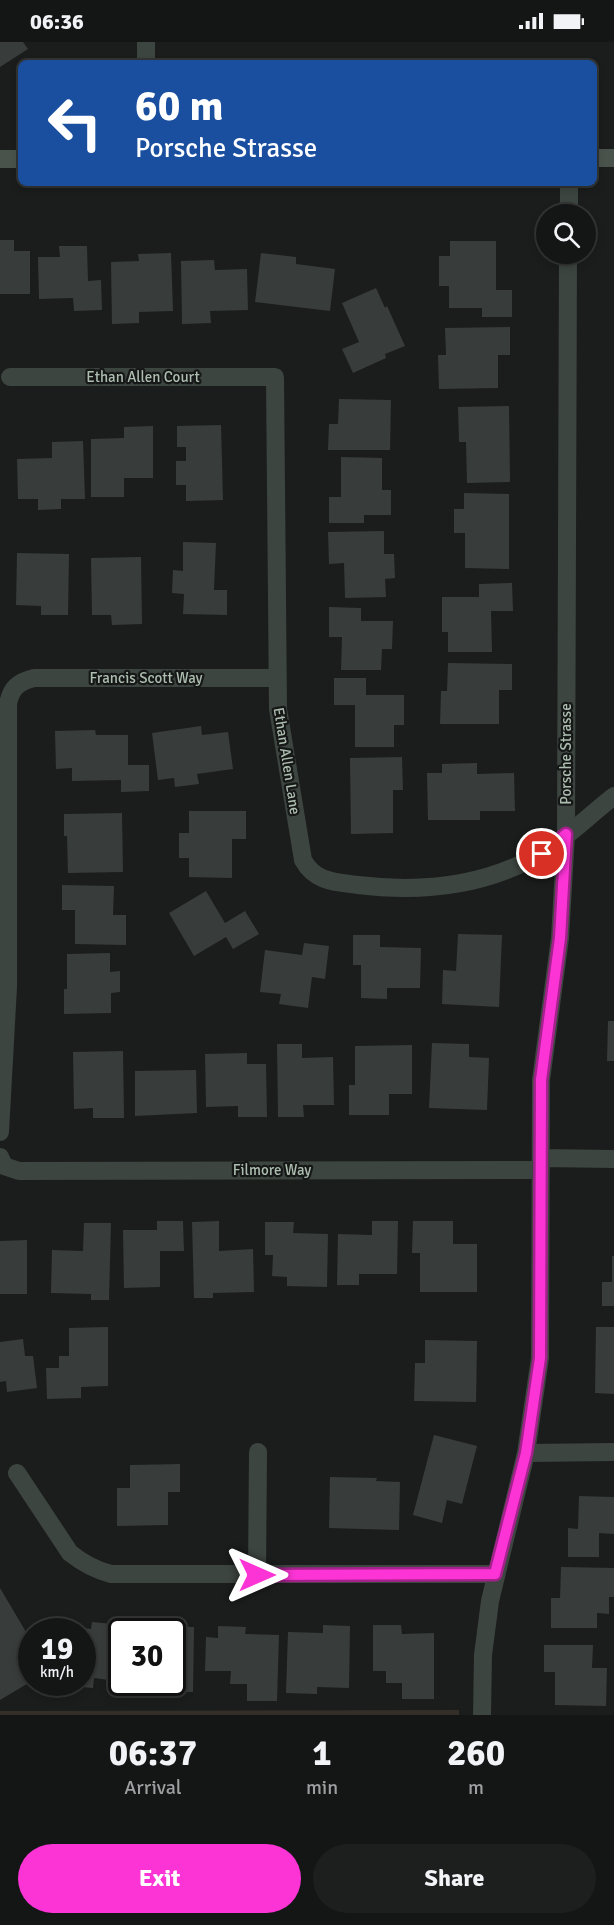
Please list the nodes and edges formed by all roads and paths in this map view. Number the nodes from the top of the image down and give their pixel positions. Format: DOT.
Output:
graph roads {
  1 [pos="146,42"];
  2 [pos="146,60"];
  3 [pos="597,158"];
  4 [pos="614,158"];
  5 [pos="0,159"];
  6 [pos="18,159"];
  7 [pos="569,186"];
  8 [pos="568,204"];
  9 [pos="568,264"];
  10 [pos="10,377"];
  11 [pos="275,377"];
  12 [pos="277,678"];
  13 [pos="614,796"];
  14 [pos="566,834"];
  15 [pos="0,1132"];
  16 [pos="614,1159"];
  17 [pos="2,1161"];
  18 [pos="541,1164"];
  19 [pos="258,1452"];
  20 [pos="614,1452"];
  21 [pos="526,1453"];
  22 [pos="17,1473"];
  23 [pos="495,1574"];
  24 [pos="257,1575"];
  25 [pos="482,1715"];
  1 -- 2 [label="street"];
  3 -- 4 [label="main road"];
  5 -- 6 [label="main road"];
  7 -- 8 [label="street"];
  9 -- 14 [label="street, Porsche Strasse"];
  10 -- 11 [label="street, Ethan Allen Court"];
  11 -- 12 [label="street, Ethan Allen Lane"];
  12 -- 14 [label="street, Ethan Allen Lane"];
  12 -- 15 [label="street, Francis Scott Way"];
  13 -- 14 [label="street, Ethan Allen Lane"];
  14 -- 18 [label="street, Porsche Strasse"];
  16 -- 18 [label="street, Filmore Way"];
  17 -- 18 [label="street, Filmore Way"];
  18 -- 21 [label="street, Porsche Strasse"];
  19 -- 24 [label="street"];
  20 -- 21 [label="street"];
  21 -- 23 [label="street, Porsche Strasse"];
  22 -- 24 [label="street"];
  23 -- 24 [label="street"];
  23 -- 25 [label="street, Porsche Strasse"];
}
